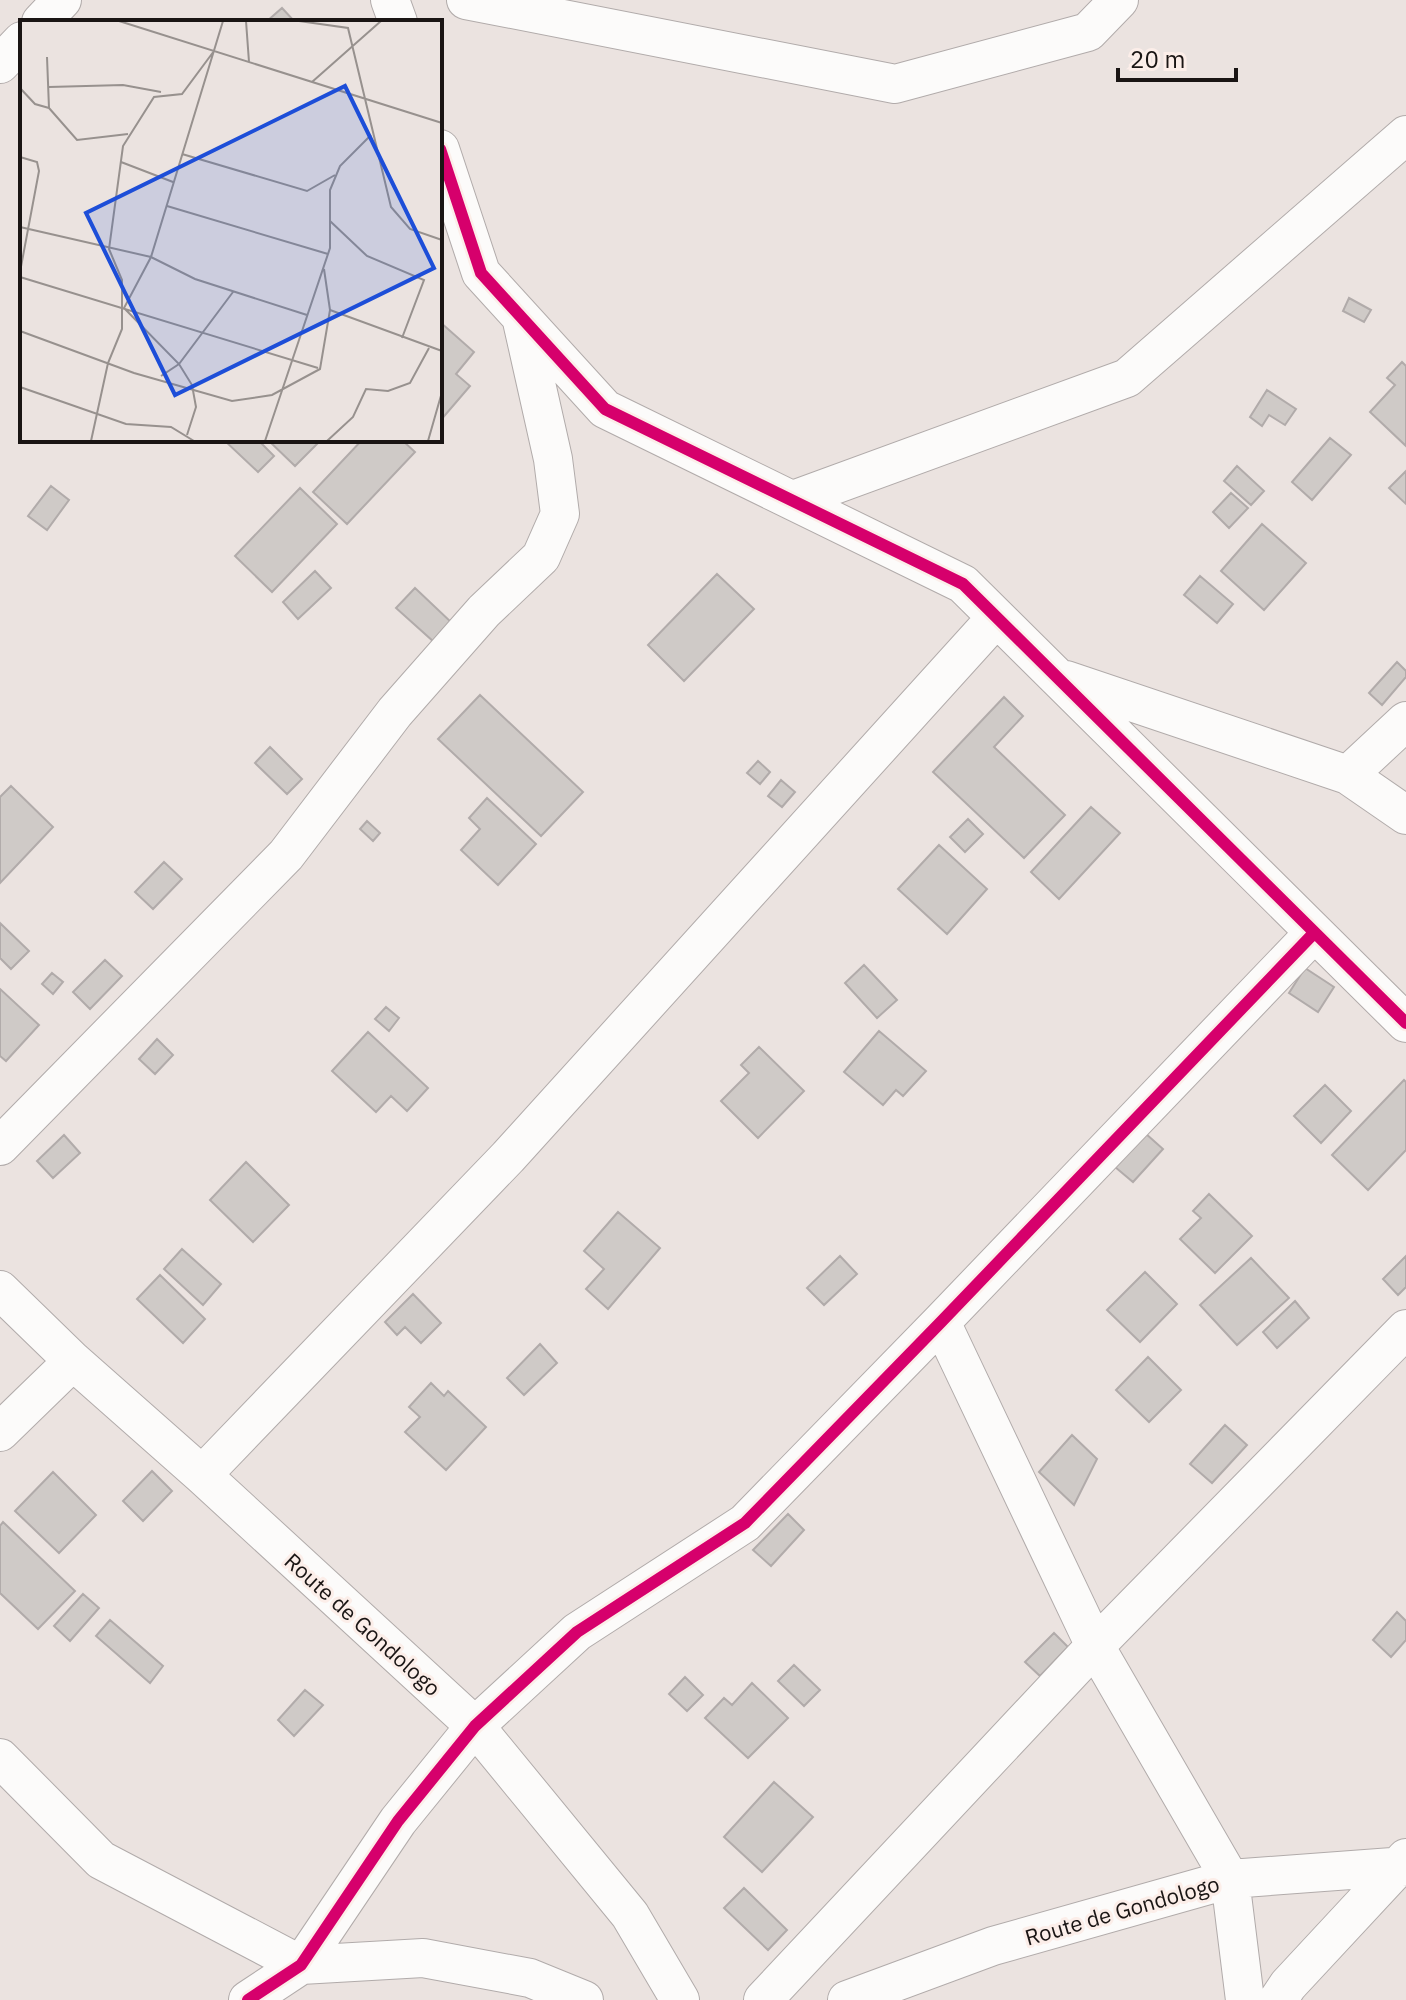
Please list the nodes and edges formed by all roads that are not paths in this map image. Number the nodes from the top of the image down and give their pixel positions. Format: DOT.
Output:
graph roads {
  1 [pos="62,0"];
  2 [pos="390,0"];
  3 [pos="466,0"];
  4 [pos="1119,0"];
  5 [pos="43,20"];
  6 [pos="397,20"];
  7 [pos="20,43"];
  8 [pos="0,64"];
  9 [pos="1406,135"];
  10 [pos="442,155"];
  11 [pos="522,318"];
  12 [pos="793,500"];
  13 [pos="996,618"];
  14 [pos="1056,677"];
  15 [pos="1406,721"];
  16 [pos="1348,775"];
  17 [pos="1406,815"];
  18 [pos="1314,933"];
  19 [pos="1406,1023"];
  20 [pos="0,1146"];
  21 [pos="0,1290"];
  22 [pos="941,1322"];
  23 [pos="1406,1329"];
  24 [pos="73,1361"];
  25 [pos="0,1432"];
  26 [pos="202,1475"];
  27 [pos="1095,1646"];
  28 [pos="475,1726"];
  29 [pos="0,1758"];
  30 [pos="1404,1863"];
  31 [pos="1230,1879"];
  32 [pos="301,1965"];
  33 [pos="248,2000"];
  34 [pos="584,2000"];
  35 [pos="680,2000"];
  36 [pos="763,2000"];
  37 [pos="847,2000"];
  38 [pos="1245,2000"];
  39 [pos="1278,2000"];
  1 -- 5 [label="street"];
  2 -- 6 [label="street"];
  3 -- 4 [label="street"];
  7 -- 8 [label="street"];
  9 -- 12 [label="street"];
  10 -- 11 [label="street"];
  11 -- 12 [label="street"];
  11 -- 20 [label="street"];
  12 -- 13 [label="street"];
  13 -- 14 [label="street"];
  13 -- 26 [label="street"];
  14 -- 16 [label="street"];
  14 -- 18 [label="street"];
  15 -- 16 [label="street"];
  16 -- 17 [label="street"];
  18 -- 19 [label="street"];
  18 -- 22 [label="street"];
  21 -- 24 [label="street, Route de Gondologo"];
  22 -- 27 [label="street"];
  22 -- 28 [label="street"];
  23 -- 27 [label="street"];
  24 -- 25 [label="street"];
  24 -- 26 [label="street, Route de Gondologo"];
  26 -- 28 [label="street, Route de Gondologo"];
  27 -- 31 [label="street"];
  27 -- 36 [label="street"];
  28 -- 32 [label="street"];
  28 -- 35 [label="street, Route de Gondologo"];
  29 -- 32 [label="street"];
  30 -- 31 [label="street, Route de Gondologo"];
  30 -- 39 [label="street"];
  31 -- 37 [label="street, Route de Gondologo"];
  31 -- 38 [label="street"];
  32 -- 33 [label="street"];
  32 -- 34 [label="street"];
}
